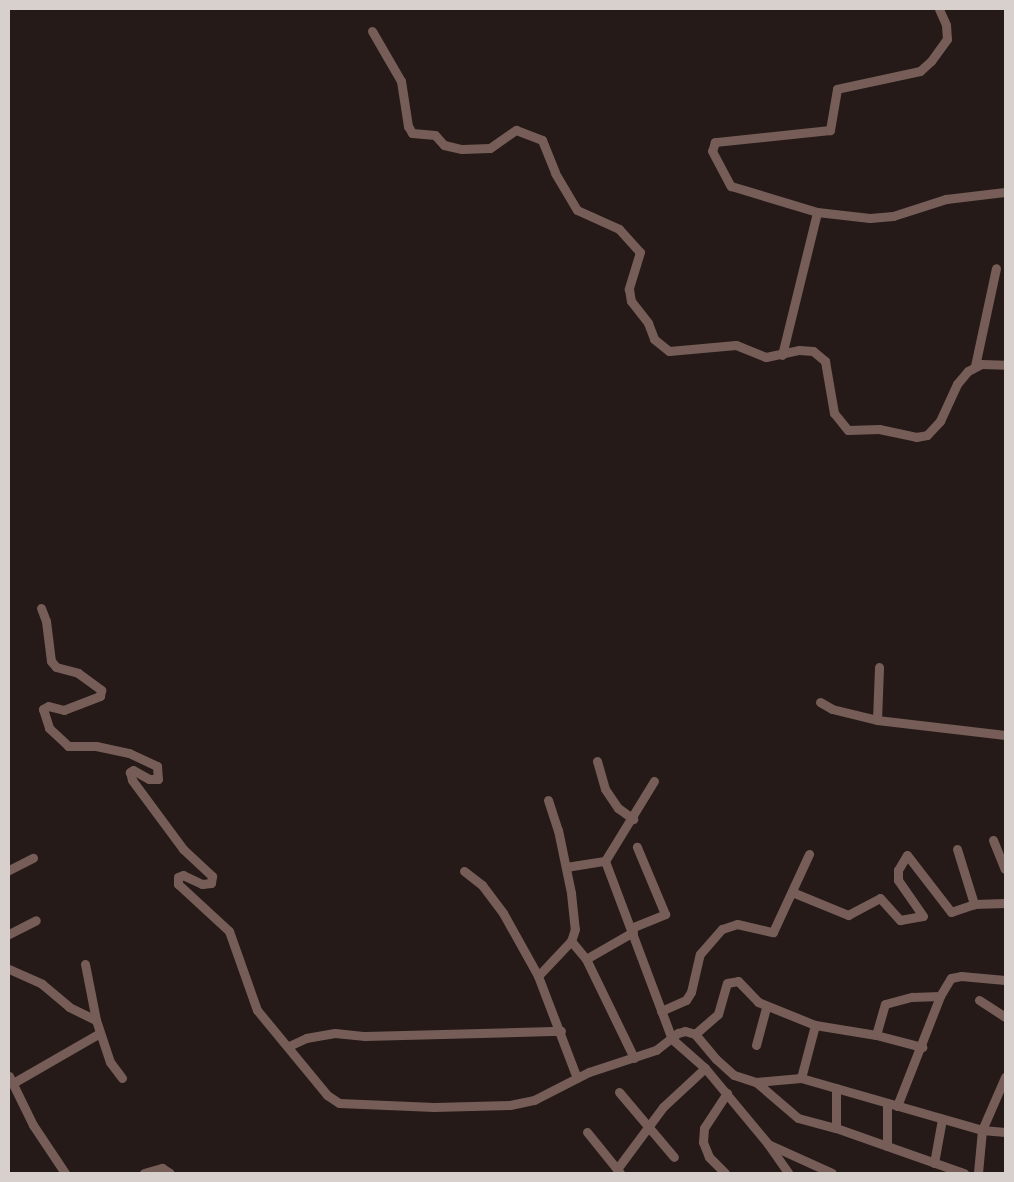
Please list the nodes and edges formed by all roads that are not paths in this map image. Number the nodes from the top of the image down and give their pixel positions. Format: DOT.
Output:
graph roads {
  1 [pos="939,9"];
  2 [pos="372,32"];
  3 [pos="1005,192"];
  4 [pos="816,212"];
  5 [pos="996,268"];
  6 [pos="782,355"];
  7 [pos="1005,365"];
  8 [pos="975,366"];
  9 [pos="41,608"];
  10 [pos="879,667"];
  11 [pos="820,702"];
  12 [pos="878,720"];
  13 [pos="1005,735"];
  14 [pos="597,761"];
  15 [pos="654,781"];
  16 [pos="548,800"];
  17 [pos="632,819"];
  18 [pos="993,840"];
  19 [pos="638,847"];
  20 [pos="957,849"];
  21 [pos="808,854"];
  22 [pos="33,858"];
  23 [pos="605,861"];
  24 [pos="566,867"];
  25 [pos="1005,869"];
  26 [pos="9,870"];
  27 [pos="464,871"];
  28 [pos="792,892"];
  29 [pos="1005,903"];
  30 [pos="974,904"];
  31 [pos="36,920"];
  32 [pos="632,930"];
  33 [pos="9,934"];
  34 [pos="571,940"];
  35 [pos="586,958"];
  36 [pos="85,964"];
  37 [pos="9,969"];
  38 [pos="538,976"];
  39 [pos="1005,980"];
  40 [pos="940,996"];
  41 [pos="978,1000"];
  42 [pos="766,1007"];
  43 [pos="661,1011"];
  44 [pos="1005,1017"];
  45 [pos="96,1020"];
  46 [pos="815,1025"];
  47 [pos="561,1031"];
  48 [pos="100,1033"];
  49 [pos="695,1034"];
  50 [pos="876,1035"];
  51 [pos="672,1039"];
  52 [pos="289,1046"];
  53 [pos="756,1046"];
  54 [pos="922,1047"];
  55 [pos="634,1058"];
  56 [pos="705,1068"];
  57 [pos="1005,1077"];
  58 [pos="122,1078"];
  59 [pos="577,1078"];
  60 [pos="802,1078"];
  61 [pos="11,1079"];
  62 [pos="756,1082"];
  63 [pos="836,1088"];
  64 [pos="619,1092"];
  65 [pos="727,1093"];
  66 [pos="892,1105"];
  67 [pos="942,1119"];
  68 [pos="648,1128"];
  69 [pos="836,1128"];
  70 [pos="982,1130"];
  71 [pos="587,1132"];
  72 [pos="1005,1132"];
  73 [pos="768,1144"];
  74 [pos="887,1146"];
  75 [pos="674,1157"];
  76 [pos="934,1163"];
  77 [pos="618,1171"];
  78 [pos="65,1173"];
  79 [pos="144,1173"];
  80 [pos="170,1173"];
  81 [pos="725,1173"];
  82 [pos="788,1173"];
  83 [pos="832,1173"];
  84 [pos="964,1173"];
  85 [pos="978,1173"];
  1 -- 4 [label="street"];
  2 -- 6 [label="street"];
  3 -- 4 [label="street"];
  4 -- 6 [label="street"];
  5 -- 8 [label="street"];
  6 -- 8 [label="street"];
  7 -- 8 [label="street"];
  9 -- 52 [label="street"];
  10 -- 12 [label="street"];
  11 -- 12 [label="street"];
  12 -- 13 [label="street"];
  14 -- 17 [label="street"];
  15 -- 17 [label="street"];
  16 -- 24 [label="street"];
  17 -- 23 [label="street"];
  18 -- 25 [label="street"];
  19 -- 32 [label="street"];
  20 -- 30 [label="street"];
  21 -- 28 [label="street"];
  22 -- 26 [label="street"];
  23 -- 24 [label="street"];
  23 -- 32 [label="street"];
  24 -- 34 [label="street"];
  27 -- 38 [label="street"];
  28 -- 30 [label="street"];
  28 -- 43 [label="street"];
  29 -- 30 [label="street"];
  31 -- 33 [label="street"];
  32 -- 35 [label="street"];
  32 -- 43 [label="street"];
  34 -- 35 [label="street"];
  34 -- 38 [label="street"];
  35 -- 55 [label="street"];
  36 -- 45 [label="street"];
  37 -- 45 [label="street"];
  38 -- 47 [label="street"];
  39 -- 40 [label="street"];
  40 -- 50 [label="street"];
  40 -- 54 [label="street"];
  41 -- 44 [label="street"];
  42 -- 46 [label="street"];
  42 -- 49 [label="street"];
  42 -- 53 [label="street"];
  43 -- 51 [label="street"];
  45 -- 48 [label="street"];
  46 -- 50 [label="street"];
  46 -- 60 [label="street"];
  47 -- 52 [label="street"];
  47 -- 59 [label="street"];
  48 -- 58 [label="street"];
  48 -- 61 [label="street"];
  49 -- 51 [label="street"];
  49 -- 62 [label="street"];
  50 -- 54 [label="street"];
  51 -- 55 [label="street"];
  51 -- 56 [label="street"];
  52 -- 59 [label="street"];
  54 -- 66 [label="street"];
  55 -- 59 [label="street"];
  56 -- 65 [label="street"];
  56 -- 68 [label="street"];
  57 -- 70 [label="street"];
  60 -- 62 [label="street"];
  60 -- 63 [label="street"];
  61 -- 78 [label="street"];
  62 -- 69 [label="street"];
  63 -- 66 [label="street"];
  63 -- 69 [label="street"];
  64 -- 68 [label="street"];
  65 -- 73 [label="street"];
  65 -- 81 [label="street"];
  66 -- 67 [label="street"];
  66 -- 74 [label="street"];
  67 -- 70 [label="street"];
  67 -- 76 [label="street"];
  68 -- 75 [label="street"];
  68 -- 77 [label="street"];
  69 -- 74 [label="street"];
  70 -- 72 [label="street"];
  70 -- 85 [label="street"];
  71 -- 77 [label="street"];
  73 -- 82 [label="street"];
  73 -- 83 [label="street"];
  74 -- 76 [label="street"];
  76 -- 84 [label="street"];
  79 -- 80 [label="street"];
}
